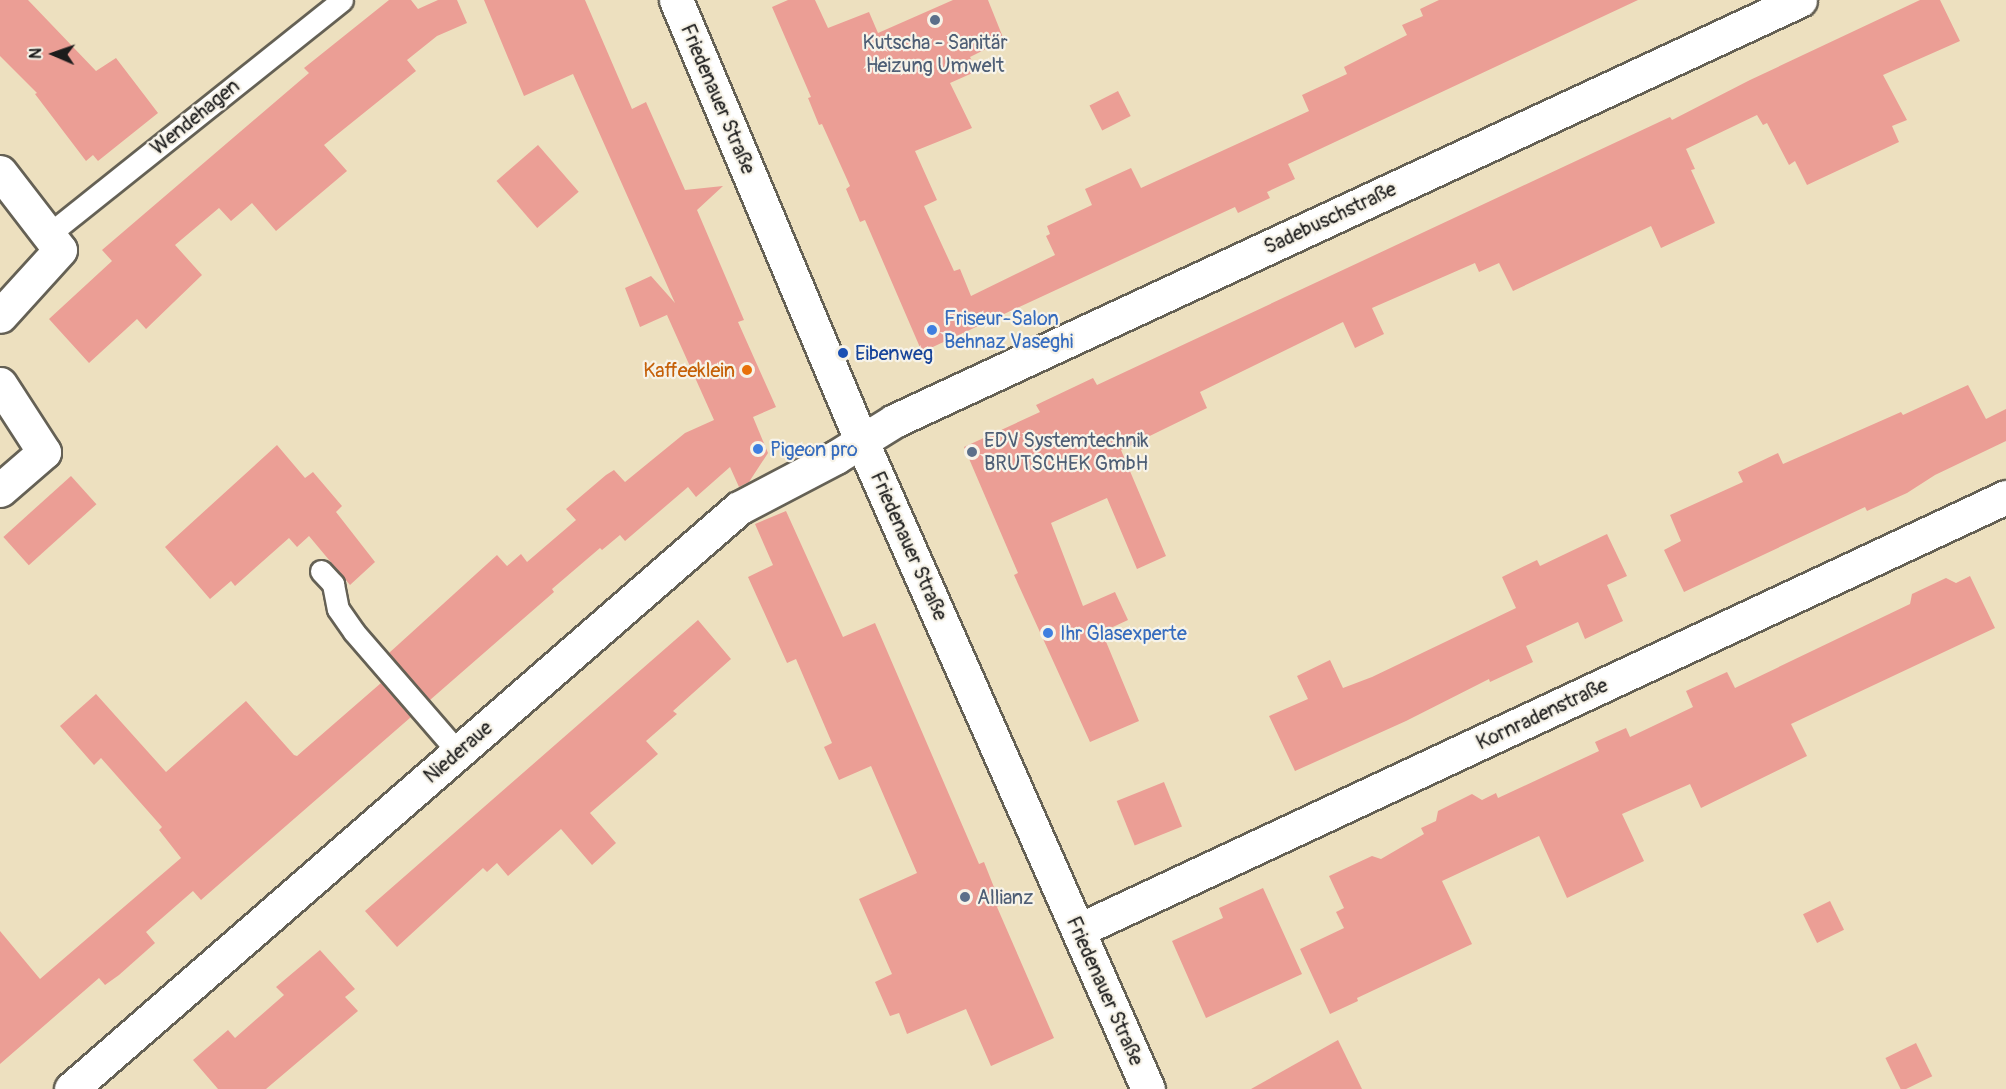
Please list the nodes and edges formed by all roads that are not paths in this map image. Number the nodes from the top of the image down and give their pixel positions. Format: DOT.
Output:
graph roads {
  1 [pos="342,0"];
  2 [pos="676,0"];
  3 [pos="1800,0"];
  4 [pos="0,172"];
  5 [pos="48,235"];
  6 [pos="0,316"];
  7 [pos="0,384"];
  8 [pos="862,442"];
  9 [pos="0,490"];
  10 [pos="2006,497"];
  11 [pos="321,570"];
  12 [pos="458,752"];
  13 [pos="1079,930"];
  14 [pos="71,1089"];
  15 [pos="1148,1089"];
  1 -- 5 [label="lane, Wendehagen"];
  2 -- 8 [label="street, Friedenauer Straße"];
  3 -- 8 [label="street, Sadebuschstraße"];
  4 -- 5 [label="street"];
  5 -- 6 [label="street"];
  7 -- 9 [label="street"];
  8 -- 12 [label="street, Niederaue"];
  8 -- 13 [label="street, Friedenauer Straße"];
  10 -- 13 [label="street, Kornradenstraße"];
  11 -- 12 [label="lane"];
  12 -- 14 [label="street, Niederaue"];
  13 -- 15 [label="street, Friedenauer Straße"];
}
